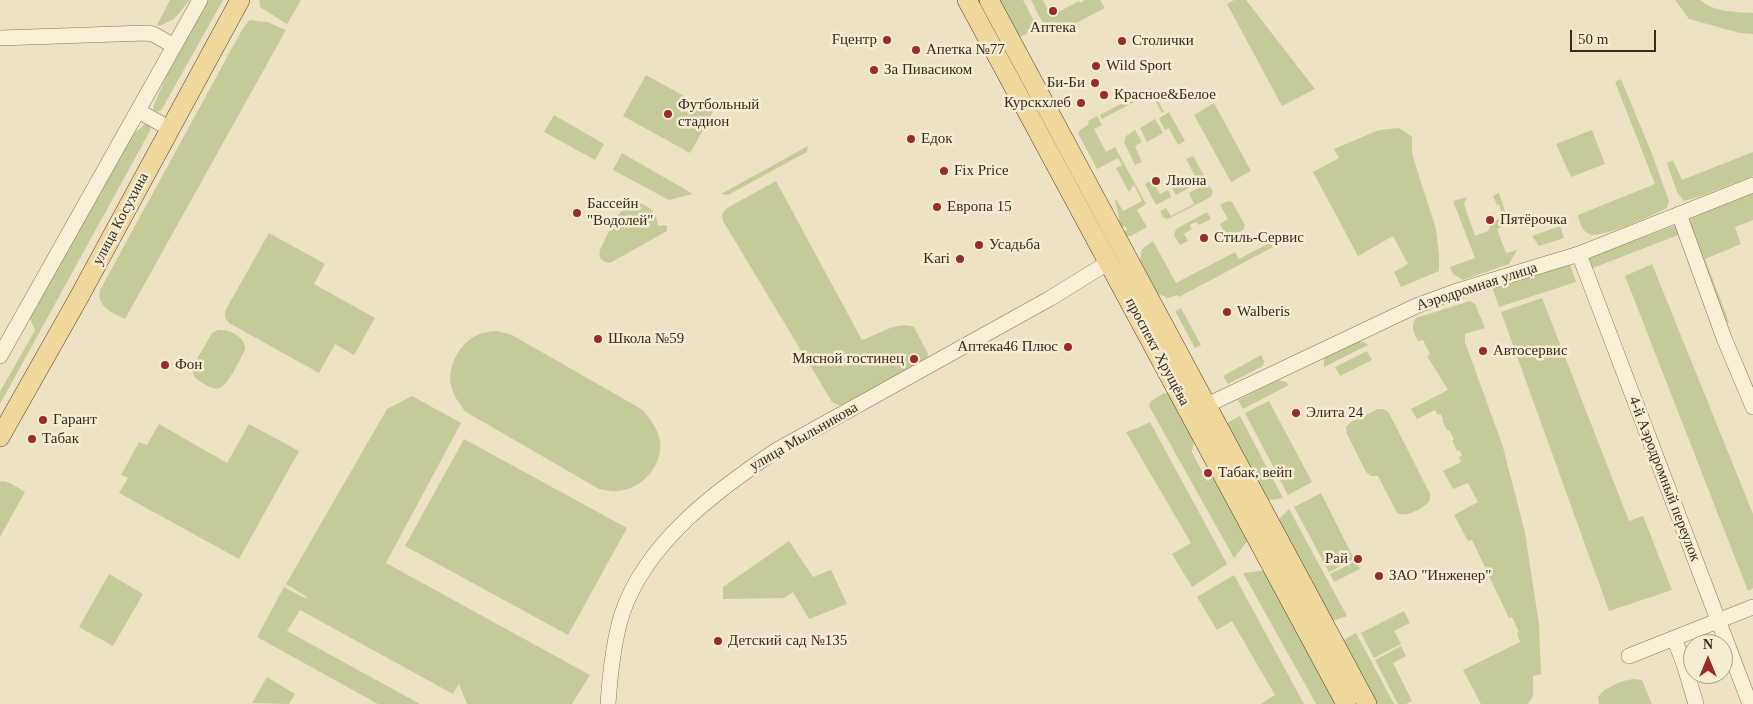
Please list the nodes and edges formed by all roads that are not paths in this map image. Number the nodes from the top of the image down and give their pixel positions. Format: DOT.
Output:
graph roads {
  1 [pos="200,0"];
  2 [pos="240,0"];
  3 [pos="967,0"];
  4 [pos="990,0"];
  5 [pos="0,38"];
  6 [pos="174,46"];
  7 [pos="138,111"];
  8 [pos="169,128"];
  9 [pos="1753,185"];
  10 [pos="1679,214"];
  11 [pos="1579,254"];
  12 [pos="1117,257"];
  13 [pos="0,356"];
  14 [pos="1207,405"];
  15 [pos="1753,407"];
  16 [pos="0,438"];
  17 [pos="1753,606"];
  18 [pos="1717,620"];
  19 [pos="1674,638"];
  20 [pos="1629,656"];
  21 [pos="608,704"];
  22 [pos="1346,704"];
  23 [pos="1367,704"];
  24 [pos="1696,704"];
  25 [pos="1750,704"];
  1 -- 6 [label="street"];
  2 -- 8 [label="main road, улица Косухина"];
  3 -- 12 [label="main road, проспект Хрущёва"];
  4 -- 12 [label="main road, проспект Хрущёва"];
  5 -- 6 [label="street"];
  6 -- 7 [label="street"];
  7 -- 8 [label="street"];
  7 -- 13 [label="street"];
  8 -- 16 [label="main road, улица Косухина"];
  9 -- 10 [label="street, Аэродромная улица"];
  10 -- 11 [label="street, Аэродромная улица"];
  10 -- 15 [label="street"];
  11 -- 14 [label="street, Аэродромная улица"];
  11 -- 18 [label="street, 4-й Аэродромный переулок"];
  12 -- 14 [label="main road, проспект Хрущёва"];
  12 -- 21 [label="street, улица Мыльникова"];
  12 -- 22 [label="main road, проспект Хрущёва"];
  14 -- 23 [label="main road, проспект Хрущёва"];
  17 -- 18 [label="street"];
  18 -- 19 [label="street"];
  18 -- 25 [label="street, 4-й Аэродромный переулок"];
  19 -- 20 [label="street"];
  19 -- 24 [label="street"];
}
